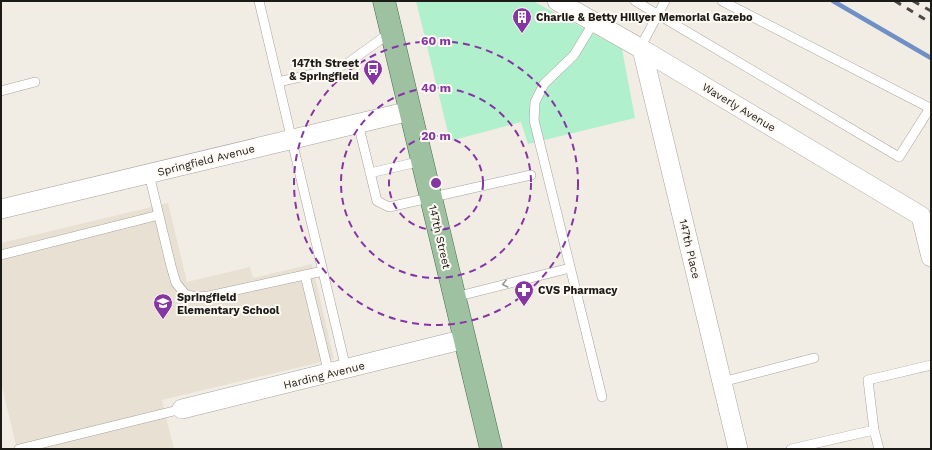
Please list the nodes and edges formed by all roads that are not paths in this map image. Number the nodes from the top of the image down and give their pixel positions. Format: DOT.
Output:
graph roads {
  1 [pos="259,1"];
  2 [pos="384,1"];
  3 [pos="557,1"];
  4 [pos="635,1"];
  5 [pos="665,1"];
  6 [pos="722,1"];
  7 [pos="658,15"];
  8 [pos="594,22"];
  9 [pos="391,32"];
  10 [pos="641,48"];
  11 [pos="35,82"];
  12 [pos="278,82"];
  13 [pos="1,91"];
  14 [pos="410,110"];
  15 [pos="358,123"];
  16 [pos="292,139"];
  17 [pos="422,161"];
  18 [pos="370,173"];
  19 [pos="149,174"];
  20 [pos="531,175"];
  21 [pos="431,198"];
  22 [pos="1,210"];
  23 [pos="159,215"];
  24 [pos="1,255"];
  25 [pos="931,257"];
  26 [pos="570,268"];
  27 [pos="323,272"];
  28 [pos="305,275"];
  29 [pos="455,297"];
  30 [pos="465,339"];
  31 [pos="814,358"];
  32 [pos="931,365"];
  33 [pos="337,371"];
  34 [pos="722,382"];
  35 [pos="602,397"];
  36 [pos="182,409"];
  37 [pos="874,430"];
  38 [pos="19,449"];
  39 [pos="491,449"];
  40 [pos="738,449"];
  41 [pos="791,449"];
  42 [pos="879,449"];
  1 -- 12 [label="lane"];
  2 -- 9 [label="main road, 147th Street"];
  3 -- 8 [label="street, Waverly Avenue"];
  4 -- 7 [label="lane"];
  5 -- 7 [label="lane"];
  6 -- 7 [label="lane"];
  7 -- 10 [label="lane"];
  8 -- 10 [label="street, Waverly Avenue"];
  8 -- 26 [label="lane"];
  9 -- 12 [label="lane"];
  9 -- 14 [label="main road, 147th Street"];
  10 -- 25 [label="street, Waverly Avenue"];
  10 -- 34 [label="street, 147th Place"];
  11 -- 13 [label="lane"];
  12 -- 16 [label="lane"];
  14 -- 15 [label="street, Springfield Avenue"];
  14 -- 17 [label="main road, 147th Street"];
  15 -- 16 [label="street, Springfield Avenue"];
  15 -- 18 [label="lane"];
  16 -- 19 [label="street, Springfield Avenue"];
  16 -- 27 [label="lane"];
  17 -- 18 [label="lane"];
  17 -- 21 [label="main road, 147th Street"];
  18 -- 21 [label="lane"];
  19 -- 22 [label="street, Springfield Avenue"];
  19 -- 23 [label="lane"];
  20 -- 21 [label="lane"];
  21 -- 29 [label="main road, 147th Street"];
  23 -- 24 [label="lane"];
  23 -- 28 [label="lane"];
  26 -- 29 [label="lane, one-way"];
  26 -- 35 [label="lane"];
  27 -- 28 [label="lane"];
  27 -- 33 [label="lane"];
  28 -- 33 [label="lane"];
  29 -- 30 [label="main road, 147th Street"];
  30 -- 33 [label="street, Harding Avenue"];
  30 -- 39 [label="main road, 147th Street"];
  31 -- 34 [label="lane"];
  32 -- 37 [label="lane"];
  33 -- 36 [label="street, Harding Avenue"];
  34 -- 40 [label="street, 147th Place"];
  36 -- 38 [label="lane"];
  37 -- 41 [label="lane"];
  37 -- 42 [label="lane"];
}
